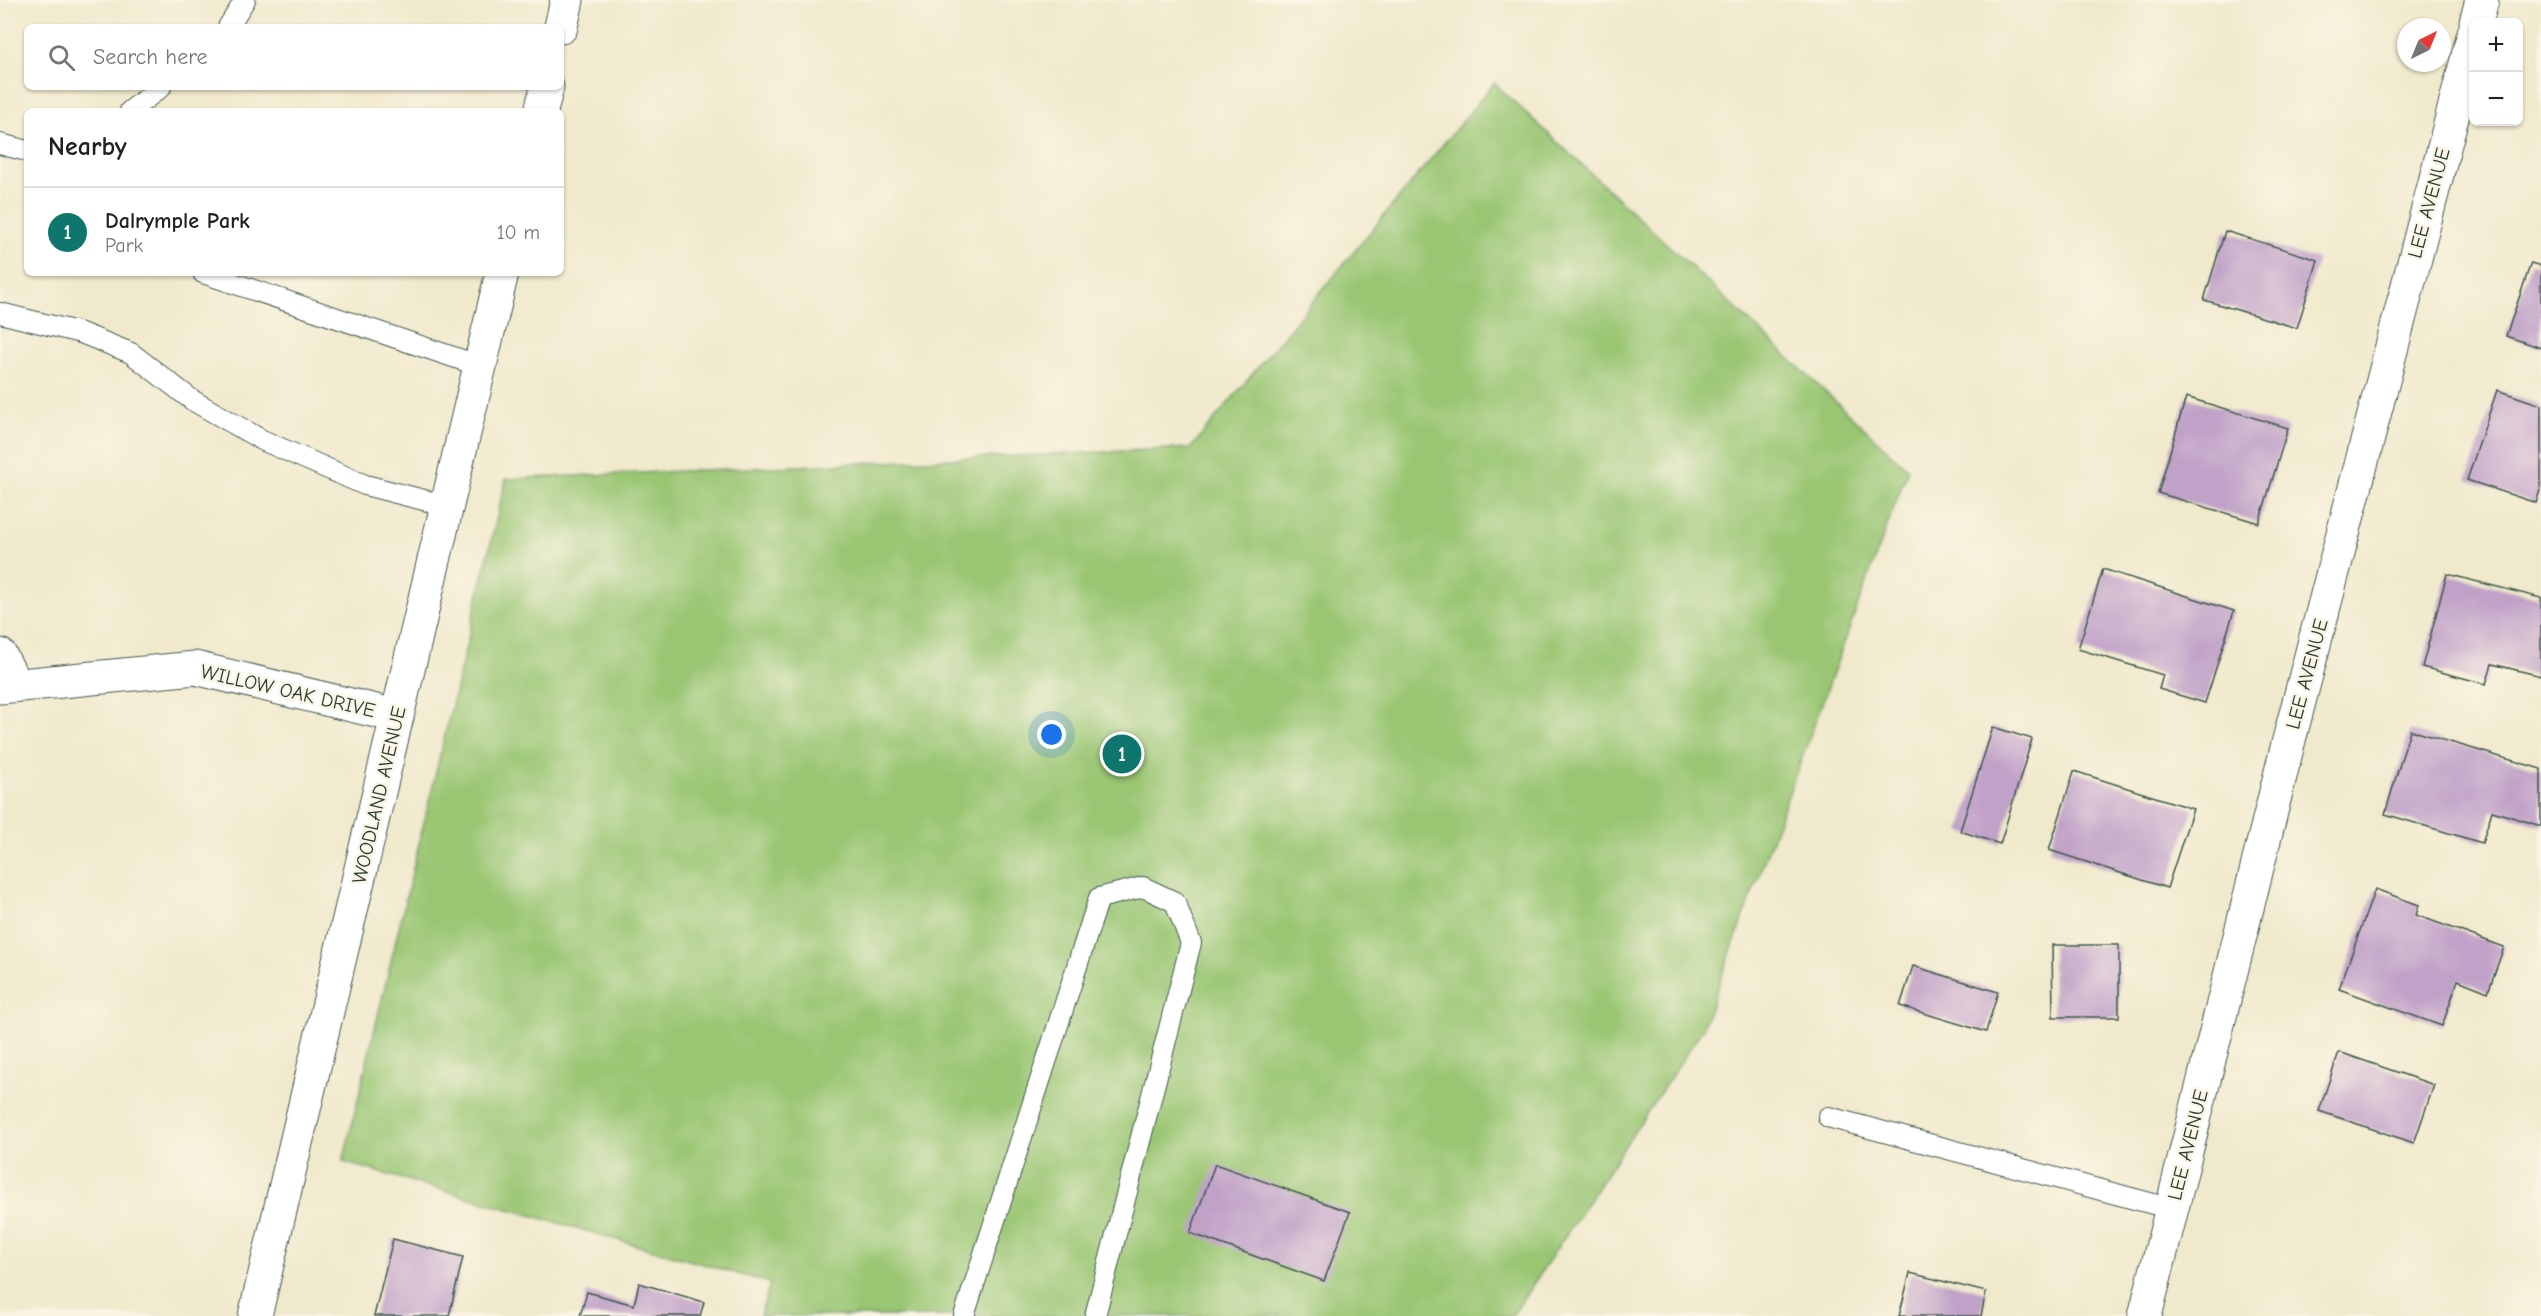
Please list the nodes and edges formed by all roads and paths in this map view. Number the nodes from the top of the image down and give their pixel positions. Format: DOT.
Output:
graph roads {
  1 [pos="245,0"];
  2 [pos="567,0"];
  3 [pos="2482,0"];
  4 [pos="2477,18"];
  5 [pos="230,24"];
  6 [pos="562,24"];
  7 [pos="2469,52"];
  8 [pos="157,90"];
  9 [pos="546,90"];
  10 [pos="134,108"];
  11 [pos="542,108"];
  12 [pos="0,144"];
  13 [pos="24,150"];
  14 [pos="212,276"];
  15 [pos="501,276"];
  16 [pos="0,313"];
  17 [pos="480,366"];
  18 [pos="447,506"];
  19 [pos="0,655"];
  20 [pos="8,686"];
  21 [pos="397,716"];
  22 [pos="1828,1117"];
  23 [pos="2172,1209"];
  24 [pos="255,1316"];
  25 [pos="964,1316"];
  26 [pos="1095,1316"];
  27 [pos="2145,1316"];
  1 -- 5 [label="lane"];
  2 -- 6 [label="street"];
  3 -- 4 [label="street"];
  7 -- 23 [label="street, LEE AVENUE"];
  8 -- 10 [label="lane"];
  9 -- 11 [label="street"];
  12 -- 13 [label="lane"];
  14 -- 17 [label="lane"];
  15 -- 17 [label="street, WOODLAND AVENUE"];
  16 -- 18 [label="lane"];
  17 -- 18 [label="street, WOODLAND AVENUE"];
  18 -- 21 [label="street, WOODLAND AVENUE"];
  19 -- 20 [label="street"];
  20 -- 21 [label="street, WILLOW OAK DRIVE"];
  21 -- 24 [label="street, WOODLAND AVENUE"];
  22 -- 23 [label="lane"];
  23 -- 27 [label="street, LEE AVENUE"];
  25 -- 26 [label="lane"];
}
